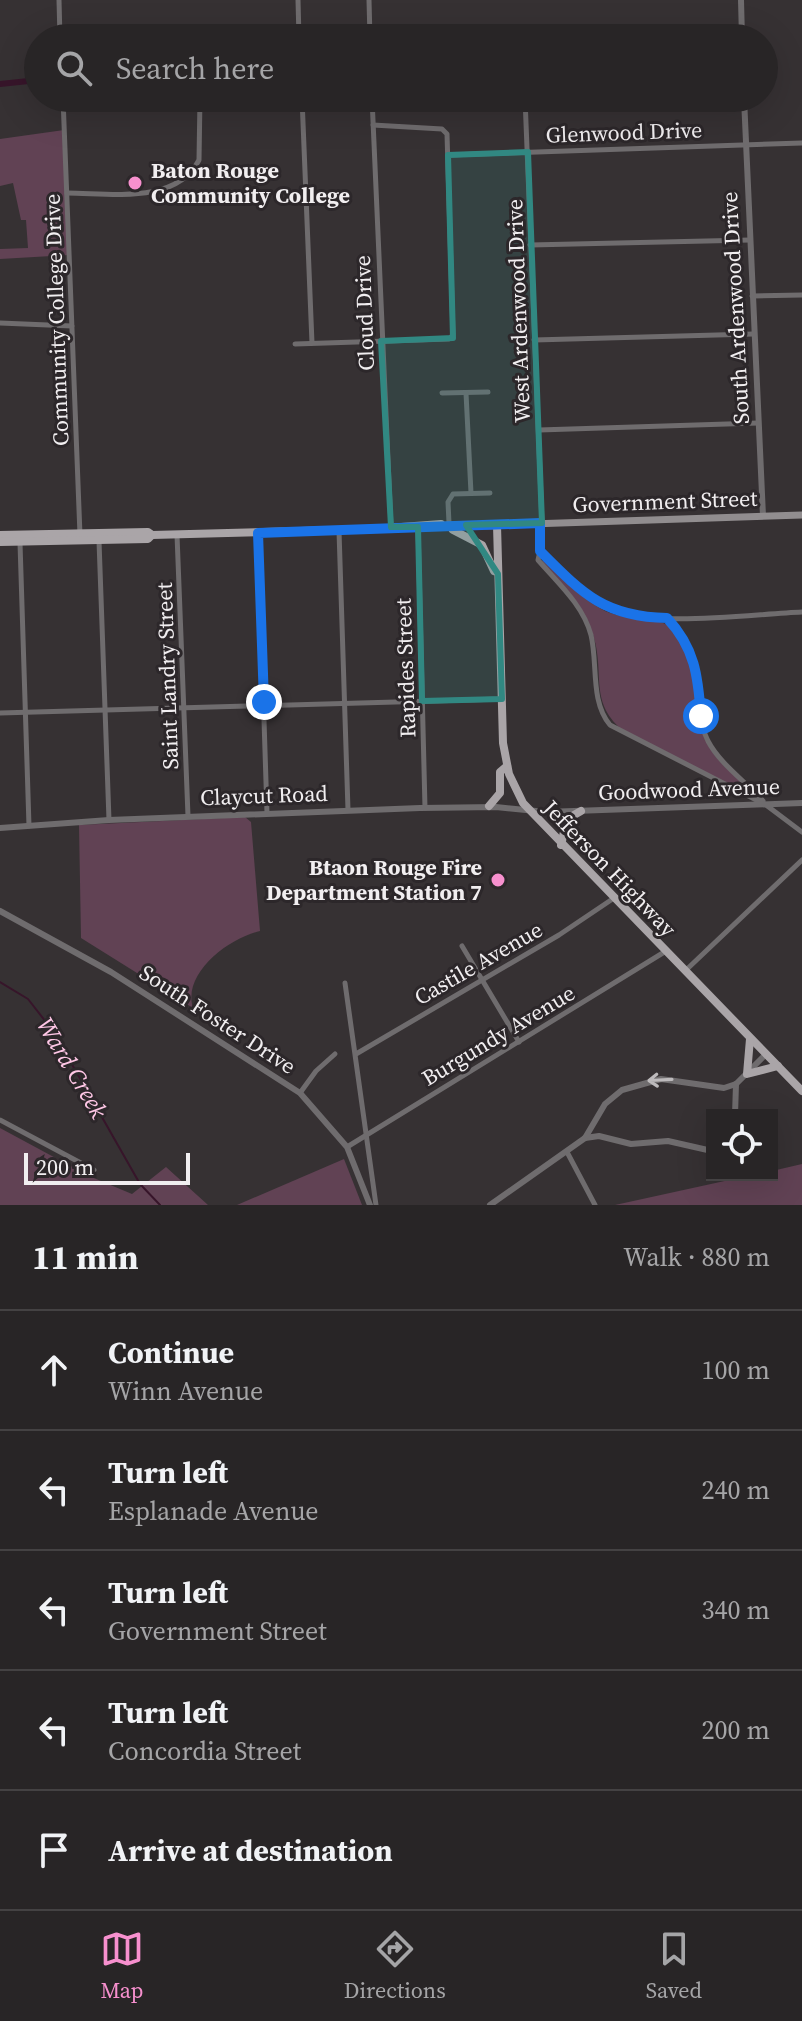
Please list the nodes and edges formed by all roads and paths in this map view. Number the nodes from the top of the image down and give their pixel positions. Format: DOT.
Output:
graph roads {
  1 [pos="59,0"];
  2 [pos="298,0"];
  3 [pos="369,0"];
  4 [pos="741,0"];
  5 [pos="60,24"];
  6 [pos="299,24"];
  7 [pos="370,24"];
  8 [pos="742,24"];
  9 [pos="64,112"];
  10 [pos="200,112"];
  11 [pos="303,112"];
  12 [pos="373,112"];
  13 [pos="526,112"];
  14 [pos="744,112"];
  15 [pos="373,125"];
  16 [pos="802,143"];
  17 [pos="745,144"];
  18 [pos="528,152"];
  19 [pos="448,155"];
  20 [pos="67,193"];
  21 [pos="750,240"];
  22 [pos="530,245"];
  23 [pos="802,295"];
  24 [pos="752,296"];
  25 [pos="0,323"];
  26 [pos="72,326"];
  27 [pos="753,334"];
  28 [pos="534,340"];
  29 [pos="381,341"];
  30 [pos="312,343"];
  31 [pos="295,344"];
  32 [pos="488,392"];
  33 [pos="442,393"];
  34 [pos="466,393"];
  35 [pos="758,423"];
  36 [pos="539,430"];
  37 [pos="471,493"];
  38 [pos="490,493"];
  39 [pos="802,515"];
  40 [pos="763,516"];
  41 [pos="541,523"];
  42 [pos="497,525"];
  43 [pos="451,526"];
  44 [pos="391,527"];
  45 [pos="418,527"];
  46 [pos="339,531"];
  47 [pos="123,533"];
  48 [pos="258,533"];
  49 [pos="0,535"];
  50 [pos="152,535"];
  51 [pos="177,535"];
  52 [pos="80,537"];
  53 [pos="99,540"];
  54 [pos="0,542"];
  55 [pos="20,542"];
  56 [pos="540,551"];
  57 [pos="498,574"];
  58 [pos="802,612"];
  59 [pos="667,618"];
  60 [pos="502,699"];
  61 [pos="422,701"];
  62 [pos="344,703"];
  63 [pos="264,706"];
  64 [pos="184,708"];
  65 [pos="105,710"];
  66 [pos="0,713"];
  67 [pos="25,713"];
  68 [pos="507,766"];
  69 [pos="802,803"];
  70 [pos="766,805"];
  71 [pos="489,806"];
  72 [pos="425,808"];
  73 [pos="348,810"];
  74 [pos="529,810"];
  75 [pos="581,811"];
  76 [pos="267,813"];
  77 [pos="188,816"];
  78 [pos="109,820"];
  79 [pos="29,826"];
  80 [pos="0,828"];
  81 [pos="802,832"];
  82 [pos="561,845"];
  83 [pos="802,860"];
  84 [pos="614,898"];
  85 [pos="0,911"];
  86 [pos="462,946"];
  87 [pos="666,951"];
  88 [pos="685,971"];
  89 [pos="483,976"];
  90 [pos="345,983"];
  91 [pos="750,1038"];
  92 [pos="519,1042"];
  93 [pos="335,1054"];
  94 [pos="356,1054"];
  95 [pos="766,1054"];
  96 [pos="778,1066"];
  97 [pos="747,1074"];
  98 [pos="736,1084"];
  99 [pos="802,1091"];
  100 [pos="300,1093"];
  101 [pos="735,1109"];
  102 [pos="599,1118"];
  103 [pos="0,1120"];
  104 [pos="367,1133"];
  105 [pos="585,1138"];
  106 [pos="607,1138"];
  107 [pos="347,1147"];
  108 [pos="706,1150"];
  109 [pos="567,1152"];
  110 [pos="94,1170"];
  111 [pos="373,1205"];
  112 [pos="490,1205"];
  113 [pos="595,1205"];
  1 -- 5 [label="street"];
  2 -- 6 [label="street"];
  3 -- 7 [label="street"];
  4 -- 8 [label="street"];
  9 -- 20 [label="street, Community College Drive"];
  10 -- 20 [label="street"];
  11 -- 30 [label="street"];
  12 -- 15 [label="street, Cloud Drive"];
  13 -- 18 [label="street, West Ardenwood Drive"];
  14 -- 17 [label="street, South Ardenwood Drive"];
  15 -- 19 [label="street"];
  15 -- 29 [label="street, Cloud Drive"];
  16 -- 17 [label="street, Glenwood Drive"];
  17 -- 18 [label="street, Glenwood Drive"];
  17 -- 21 [label="street, South Ardenwood Drive"];
  18 -- 19 [label="street, Glenwood Drive"];
  18 -- 22 [label="street, West Ardenwood Drive"];
  19 -- 29 [label="street"];
  20 -- 26 [label="street, Community College Drive"];
  21 -- 22 [label="street"];
  21 -- 24 [label="street, South Ardenwood Drive"];
  22 -- 28 [label="street, West Ardenwood Drive"];
  23 -- 24 [label="street"];
  24 -- 27 [label="street, South Ardenwood Drive"];
  25 -- 26 [label="street"];
  26 -- 52 [label="street, Community College Drive"];
  27 -- 28 [label="street"];
  27 -- 35 [label="street, South Ardenwood Drive"];
  28 -- 36 [label="street, West Ardenwood Drive"];
  29 -- 30 [label="street"];
  29 -- 44 [label="street, Cloud Drive"];
  30 -- 31 [label="street"];
  32 -- 34 [label="street"];
  33 -- 34 [label="street"];
  34 -- 37 [label="street"];
  35 -- 36 [label="street"];
  35 -- 40 [label="street, South Ardenwood Drive"];
  36 -- 41 [label="street, West Ardenwood Drive"];
  37 -- 38 [label="street"];
  37 -- 43 [label="street"];
  39 -- 40 [label="main road, Government Street"];
  40 -- 41 [label="main road, Government Street"];
  41 -- 42 [label="main road, Government Street"];
  41 -- 56 [label="street, West Ardenwood Drive"];
  42 -- 43 [label="main road, Government Street"];
  42 -- 57 [label="main road, Jefferson Highway"];
  43 -- 45 [label="main road, Government Street"];
  43 -- 57 [label="main road"];
  44 -- 45 [label="main road, Government Street"];
  44 -- 46 [label="main road, Government Street"];
  45 -- 61 [label="street, Rapides Street"];
  46 -- 48 [label="main road, Government Street"];
  46 -- 62 [label="street"];
  47 -- 50 [label="main road, Government Street"];
  47 -- 52 [label="main road, Government Street"];
  47 -- 53 [label="main road"];
  48 -- 51 [label="main road, Government Street"];
  48 -- 63 [label="street"];
  49 -- 52 [label="main road, Government Street"];
  50 -- 51 [label="main road, Government Street"];
  50 -- 53 [label="main road, Government Street"];
  51 -- 64 [label="street, Saint Landry Street"];
  52 -- 53 [label="main road, Government Street"];
  52 -- 55 [label="main road, Government Street"];
  53 -- 65 [label="street"];
  54 -- 55 [label="main road, Government Street"];
  55 -- 67 [label="street"];
  56 -- 59 [label="street"];
  56 -- 70 [label="street, West Ardenwood Drive"];
  57 -- 60 [label="main road, Jefferson Highway"];
  58 -- 59 [label="street"];
  59 -- 70 [label="street"];
  60 -- 61 [label="street"];
  60 -- 68 [label="main road, Jefferson Highway"];
  61 -- 62 [label="street"];
  61 -- 72 [label="street, Rapides Street"];
  62 -- 63 [label="street"];
  62 -- 73 [label="street"];
  63 -- 64 [label="street"];
  63 -- 76 [label="street"];
  64 -- 65 [label="street"];
  64 -- 77 [label="street, Saint Landry Street"];
  65 -- 67 [label="street"];
  65 -- 78 [label="street"];
  66 -- 67 [label="street"];
  67 -- 79 [label="street"];
  68 -- 71 [label="main road"];
  68 -- 74 [label="main road, Jefferson Highway"];
  69 -- 70 [label="street, Goodwood Avenue"];
  70 -- 75 [label="street, Goodwood Avenue"];
  70 -- 81 [label="street"];
  71 -- 72 [label="street, Claycut Road"];
  71 -- 74 [label="street, Claycut Road"];
  72 -- 73 [label="street, Claycut Road"];
  73 -- 76 [label="street, Claycut Road"];
  74 -- 75 [label="street, Goodwood Avenue"];
  74 -- 82 [label="main road, Jefferson Highway"];
  75 -- 82 [label="main road"];
  76 -- 77 [label="street, Claycut Road"];
  77 -- 78 [label="street, Claycut Road"];
  78 -- 79 [label="street, Claycut Road"];
  79 -- 80 [label="street, Claycut Road"];
  82 -- 84 [label="main road, Jefferson Highway"];
  83 -- 88 [label="street"];
  84 -- 87 [label="main road, Jefferson Highway"];
  84 -- 89 [label="street, Castile Avenue"];
  85 -- 100 [label="street, South Foster Drive"];
  86 -- 89 [label="street"];
  87 -- 88 [label="main road, Jefferson Highway"];
  87 -- 92 [label="street, Burgundy Avenue"];
  88 -- 91 [label="main road, Jefferson Highway"];
  89 -- 92 [label="street"];
  89 -- 94 [label="street, Castile Avenue"];
  90 -- 94 [label="street"];
  91 -- 95 [label="main road, Jefferson Highway"];
  91 -- 97 [label="main road"];
  92 -- 104 [label="street, Burgundy Avenue"];
  93 -- 100 [label="street"];
  94 -- 104 [label="street"];
  95 -- 96 [label="main road, Jefferson Highway"];
  95 -- 97 [label="street"];
  96 -- 97 [label="main road"];
  96 -- 99 [label="main road, Jefferson Highway"];
  97 -- 98 [label="street"];
  98 -- 101 [label="street"];
  98 -- 102 [label="street, one-way"];
  100 -- 107 [label="street, South Foster Drive"];
  102 -- 105 [label="street"];
  102 -- 106 [label="street"];
  103 -- 110 [label="street"];
  104 -- 107 [label="street, Burgundy Avenue"];
  104 -- 111 [label="street"];
  105 -- 106 [label="street"];
  105 -- 109 [label="street"];
  106 -- 108 [label="street"];
  107 -- 111 [label="street, South Foster Drive"];
  109 -- 112 [label="street"];
  109 -- 113 [label="street"];
}
